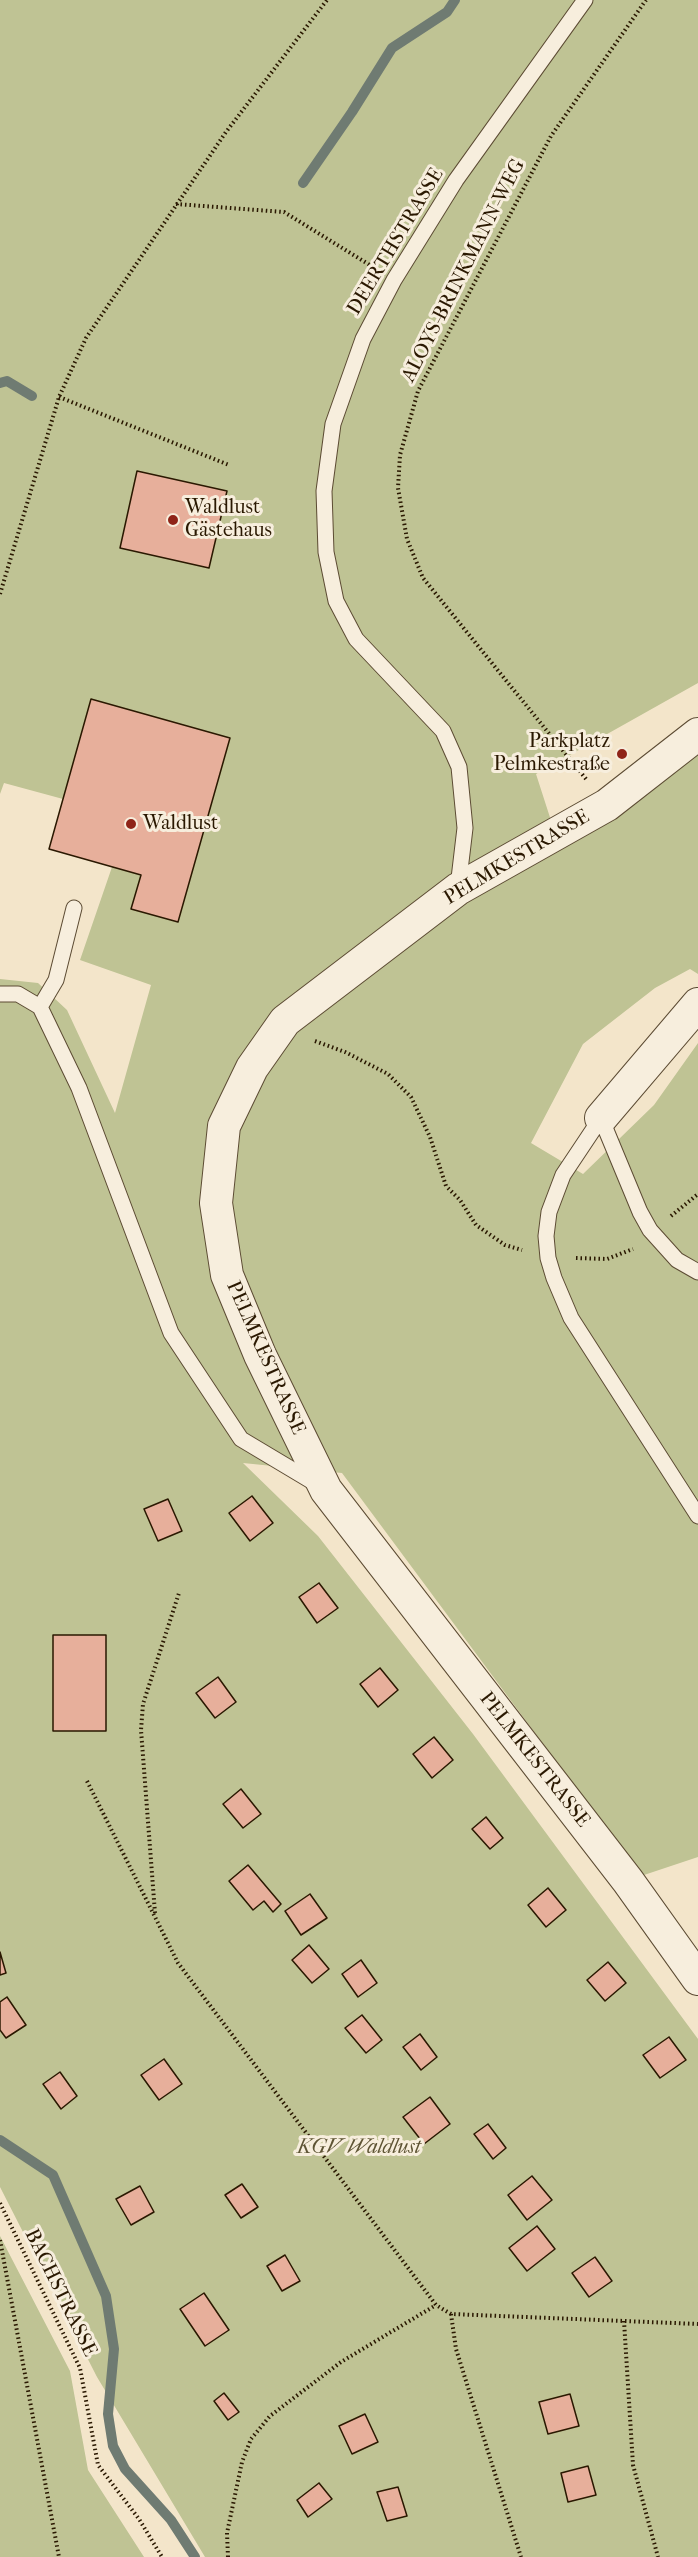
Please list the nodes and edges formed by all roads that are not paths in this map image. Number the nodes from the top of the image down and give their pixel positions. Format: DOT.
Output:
graph roads {
  1 [pos="585,0"];
  2 [pos="698,734"];
  3 [pos="458,889"];
  4 [pos="74,908"];
  5 [pos="0,994"];
  6 [pos="698,1004"];
  7 [pos="40,1007"];
  8 [pos="601,1118"];
  9 [pos="698,1272"];
  10 [pos="326,1490"];
  11 [pos="698,1516"];
  12 [pos="698,1979"];
  1 -- 3 [label="lane, DEERTHSTRASSE"];
  2 -- 3 [label="street, PELMKESTRASSE"];
  3 -- 10 [label="street, PELMKESTRASSE"];
  4 -- 7 [label="lane"];
  5 -- 7 [label="lane"];
  6 -- 8 [label="street"];
  7 -- 10 [label="lane"];
  8 -- 9 [label="lane"];
  8 -- 11 [label="lane"];
  10 -- 12 [label="street, PELMKESTRASSE"];
}
